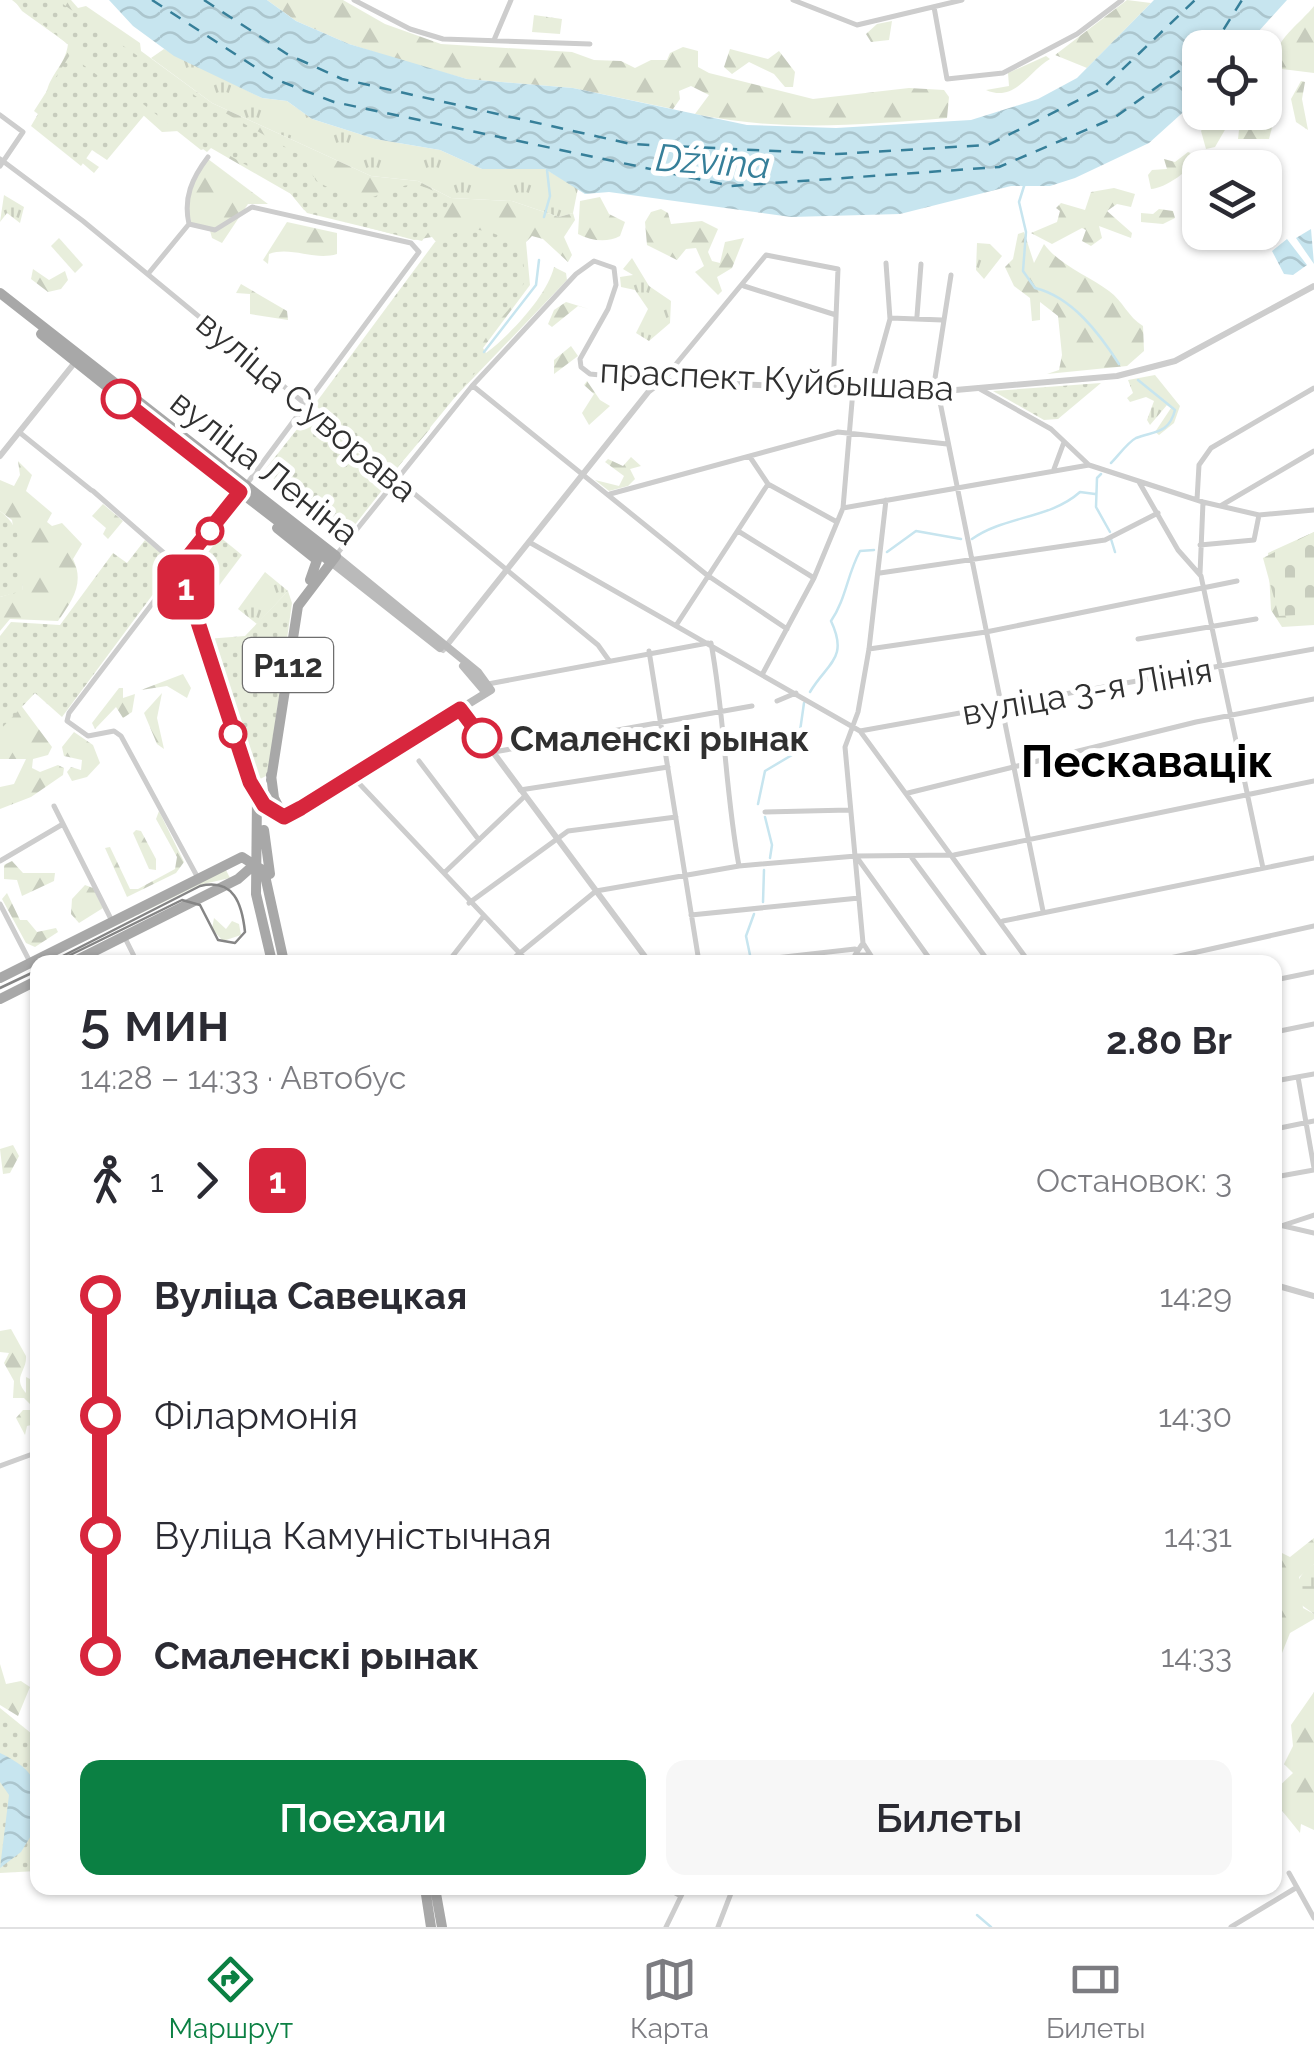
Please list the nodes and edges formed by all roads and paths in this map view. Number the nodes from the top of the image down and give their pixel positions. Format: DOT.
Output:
graph roads {
  1 [pos="354,0"];
  2 [pos="511,0"];
  3 [pos="794,0"];
  4 [pos="962,0"];
  5 [pos="1122,0"];
  6 [pos="934,7"];
  7 [pos="494,40"];
  8 [pos="590,44"];
  9 [pos="0,115"];
  10 [pos="208,157"];
  11 [pos="1,162"];
  12 [pos="188,224"];
  13 [pos="886,262"];
  14 [pos="921,264"];
  15 [pos="148,274"];
  16 [pos="951,275"];
  17 [pos="742,285"];
  18 [pos="1314,286"];
  19 [pos="0,292"];
  20 [pos="0,301"];
  21 [pos="836,315"];
  22 [pos="916,316"];
  23 [pos="890,318"];
  24 [pos="942,320"];
  25 [pos="77,359"];
  26 [pos="662,381"];
  27 [pos="472,386"];
  28 [pos="978,388"];
  29 [pos="1314,388"];
  30 [pos="833,389"];
  31 [pos="853,390"];
  32 [pos="870,391"];
  33 [pos="936,392"];
  34 [pos="306,406"];
  35 [pos="19,432"];
  36 [pos="850,436"];
  37 [pos="1064,442"];
  38 [pos="947,444"];
  39 [pos="1314,452"];
  40 [pos="0,456"];
  41 [pos="750,456"];
  42 [pos="1089,465"];
  43 [pos="1054,469"];
  44 [pos="583,474"];
  45 [pos="396,480"];
  46 [pos="1139,482"];
  47 [pos="768,484"];
  48 [pos="958,486"];
  49 [pos="243,488"];
  50 [pos="608,494"];
  51 [pos="886,500"];
  52 [pos="1200,501"];
  53 [pos="1220,506"];
  54 [pos="843,508"];
  55 [pos="1314,510"];
  56 [pos="1158,513"];
  57 [pos="1259,515"];
  58 [pos="837,522"];
  59 [pos="738,530"];
  60 [pos="530,542"];
  61 [pos="1200,545"];
  62 [pos="334,559"];
  63 [pos="972,561"];
  64 [pos="180,567"];
  65 [pos="506,572"];
  66 [pos="879,573"];
  67 [pos="707,575"];
  68 [pos="1201,576"];
  69 [pos="814,578"];
  70 [pos="1237,581"];
  71 [pos="1203,588"];
  72 [pos="1256,619"];
  73 [pos="676,624"];
  74 [pos="1211,626"];
  75 [pos="787,629"];
  76 [pos="986,632"];
  77 [pos="1138,639"];
  78 [pos="710,643"];
  79 [pos="445,648"];
  80 [pos="1314,649"];
  81 [pos="869,650"];
  82 [pos="649,651"];
  83 [pos="608,659"];
  84 [pos="1220,667"];
  85 [pos="468,670"];
  86 [pos="763,674"];
  87 [pos="489,688"];
  88 [pos="796,693"];
  89 [pos="470,698"];
  90 [pos="1314,699"];
  91 [pos="777,701"];
  92 [pos="752,706"];
  93 [pos="1000,706"];
  94 [pos="460,709"];
  95 [pos="724,712"];
  96 [pos="1229,717"];
  97 [pos="660,720"];
  98 [pos="852,725"];
  99 [pos="860,731"];
  100 [pos="492,752"];
  101 [pos="419,761"];
  102 [pos="1013,766"];
  103 [pos="668,767"];
  104 [pos="353,777"];
  105 [pos="271,780"];
  106 [pos="1314,781"];
  107 [pos="254,791"];
  108 [pos="522,793"];
  109 [pos="908,793"];
  110 [pos="1247,795"];
  111 [pos="54,806"];
  112 [pos="849,810"];
  113 [pos="765,812"];
  114 [pos="284,817"];
  115 [pos="676,817"];
  116 [pos="63,824"];
  117 [pos="260,830"];
  118 [pos="556,837"];
  119 [pos="1027,839"];
  120 [pos="479,840"];
  121 [pos="954,855"];
  122 [pos="856,856"];
  123 [pos="238,858"];
  124 [pos="912,858"];
  125 [pos="1314,858"];
  126 [pos="0,861"];
  127 [pos="256,863"];
  128 [pos="739,866"];
  129 [pos="1263,868"];
  130 [pos="685,872"];
  131 [pos="443,874"];
  132 [pos="198,878"];
  133 [pos="238,879"];
  134 [pos="596,891"];
  135 [pos="256,894"];
  136 [pos="859,898"];
  137 [pos="469,903"];
  138 [pos="0,904"];
  139 [pos="1044,911"];
  140 [pos="691,915"];
  141 [pos="483,917"];
  142 [pos="112,921"];
  143 [pos="1002,921"];
  144 [pos="1314,926"];
  145 [pos="277,935"];
  146 [pos="124,936"];
  147 [pos="862,943"];
  148 [pos="855,952"];
  149 [pos="518,954"];
  150 [pos="46,955"];
  151 [pos="87,955"];
  152 [pos="134,955"];
  153 [pos="270,955"];
  154 [pos="282,955"];
  155 [pos="453,955"];
  156 [pos="643,955"];
  157 [pos="698,955"];
  158 [pos="821,955"];
  159 [pos="852,955"];
  160 [pos="870,955"];
  161 [pos="927,955"];
  162 [pos="984,955"];
  163 [pos="1025,955"];
  164 [pos="1184,955"];
  165 [pos="30,961"];
  166 [pos="30,963"];
  167 [pos="1314,972"];
  168 [pos="0,978"];
  169 [pos="1282,979"];
  170 [pos="30,984"];
  171 [pos="0,999"];
  172 [pos="1314,1024"];
  173 [pos="1282,1031"];
  174 [pos="1314,1074"];
  175 [pos="1298,1077"];
  176 [pos="1282,1080"];
  177 [pos="1310,1122"];
  178 [pos="1282,1128"];
  179 [pos="1314,1169"];
  180 [pos="1282,1176"];
  181 [pos="1314,1215"];
  182 [pos="1282,1224"];
  183 [pos="1282,1226"];
  184 [pos="1314,1233"];
  185 [pos="1282,1287"];
  186 [pos="1314,1296"];
  187 [pos="30,1455"];
  188 [pos="0,1466"];
  189 [pos="1289,1873"];
  190 [pos="1294,1889"];
  191 [pos="426,1895"];
  192 [pos="436,1895"];
  193 [pos="730,1895"];
  194 [pos="681,1896"];
  195 [pos="1314,1918"];
  196 [pos="431,1927"];
  197 [pos="442,1927"];
  198 [pos="666,1927"];
  199 [pos="718,1927"];
  200 [pos="1231,1927"];
  1 -- 7 [label="street"];
  2 -- 7 [label="street"];
  3 -- 6 [label="street"];
  4 -- 6 [label="street"];
  5 -- 6 [label="street"];
  7 -- 8 [label="street"];
  9 -- 11 [label="street"];
  10 -- 12 [label="street"];
  11 -- 15 [label="street, вуліца Суворава"];
  12 -- 15 [label="street"];
  12 -- 34 [label="street"];
  13 -- 23 [label="street"];
  14 -- 22 [label="street"];
  15 -- 34 [label="street, вуліца Суворава"];
  16 -- 24 [label="street"];
  17 -- 21 [label="street"];
  17 -- 21 [label="street"];
  17 -- 26 [label="street"];
  18 -- 28 [label="street, праспект Куйбышава"];
  19 -- 25 [label="main road, вуліца Леніна"];
  20 -- 25 [label="main road, вуліца Леніна"];
  21 -- 30 [label="street"];
  22 -- 23 [label="street"];
  22 -- 24 [label="street"];
  23 -- 32 [label="street"];
  24 -- 33 [label="street"];
  25 -- 35 [label="street"];
  25 -- 49 [label="main road, вуліца Леніна"];
  26 -- 27 [label="street, праспект Куйбышава"];
  26 -- 30 [label="street, праспект Куйбышава"];
  26 -- 44 [label="street"];
  27 -- 44 [label="street"];
  27 -- 45 [label="street"];
  28 -- 33 [label="street, праспект Куйбышава"];
  28 -- 37 [label="street"];
  29 -- 52 [label="street"];
  30 -- 31 [label="street, праспект Куйбышава"];
  31 -- 32 [label="street, праспект Куйбышава"];
  31 -- 36 [label="street"];
  32 -- 33 [label="street, праспект Куйбышава"];
  33 -- 38 [label="street"];
  34 -- 45 [label="street, вуліца Суворава"];
  34 -- 49 [label="street"];
  35 -- 40 [label="street"];
  35 -- 64 [label="street"];
  36 -- 38 [label="street"];
  36 -- 41 [label="street"];
  36 -- 54 [label="street"];
  37 -- 42 [label="street"];
  37 -- 43 [label="street"];
  38 -- 48 [label="street"];
  39 -- 53 [label="street"];
  41 -- 47 [label="street"];
  41 -- 50 [label="street"];
  42 -- 43 [label="street"];
  42 -- 46 [label="street"];
  43 -- 48 [label="street"];
  44 -- 50 [label="street"];
  44 -- 60 [label="street"];
  45 -- 62 [label="street"];
  45 -- 65 [label="street, вуліца Суворава"];
  46 -- 52 [label="street"];
  46 -- 56 [label="street"];
  47 -- 58 [label="street"];
  47 -- 59 [label="street"];
  48 -- 51 [label="street"];
  48 -- 63 [label="street"];
  49 -- 62 [label="main road, вуліца Леніна"];
  49 -- 64 [label="main road"];
  49 -- 105 [label="main road"];
  50 -- 67 [label="street"];
  51 -- 54 [label="street"];
  51 -- 66 [label="street"];
  52 -- 53 [label="street"];
  52 -- 61 [label="street"];
  53 -- 57 [label="street"];
  54 -- 58 [label="street"];
  55 -- 57 [label="street"];
  56 -- 63 [label="street"];
  56 -- 68 [label="street"];
  57 -- 61 [label="street"];
  58 -- 69 [label="street"];
  59 -- 67 [label="street"];
  59 -- 69 [label="street"];
  60 -- 65 [label="street"];
  60 -- 73 [label="street"];
  61 -- 68 [label="street"];
  62 -- 79 [label="main road, вуліца Леніна"];
  62 -- 105 [label="main road, Р112"];
  63 -- 66 [label="street"];
  63 -- 76 [label="street"];
  64 -- 107 [label="main road, Р112"];
  64 -- 132 [label="street"];
  65 -- 79 [label="street"];
  65 -- 83 [label="street, вуліца Суворава"];
  66 -- 81 [label="street"];
  67 -- 73 [label="street"];
  67 -- 75 [label="street"];
  68 -- 71 [label="street"];
  69 -- 75 [label="street"];
  70 -- 71 [label="street"];
  71 -- 74 [label="street"];
  71 -- 76 [label="street"];
  72 -- 74 [label="street"];
  73 -- 78 [label="street"];
  74 -- 77 [label="street"];
  74 -- 84 [label="street"];
  75 -- 86 [label="street"];
  76 -- 81 [label="street"];
  76 -- 93 [label="street"];
  78 -- 82 [label="street"];
  78 -- 86 [label="street"];
  78 -- 95 [label="street"];
  79 -- 85 [label="main road, вуліца Леніна"];
  79 -- 87 [label="main road, вуліца Леніна"];
  80 -- 84 [label="street, вуліца 3-я Лінія"];
  81 -- 98 [label="street"];
  82 -- 83 [label="street"];
  82 -- 97 [label="street"];
  83 -- 87 [label="street"];
  84 -- 93 [label="street, вуліца 3-я Лінія"];
  84 -- 96 [label="street"];
  85 -- 87 [label="main road, вуліца Леніна"];
  85 -- 89 [label="main road"];
  86 -- 88 [label="street"];
  87 -- 89 [label="main road"];
  87 -- 94 [label="main road"];
  88 -- 91 [label="street"];
  88 -- 98 [label="street"];
  89 -- 94 [label="main road"];
  90 -- 96 [label="street"];
  92 -- 95 [label="street"];
  93 -- 99 [label="street, вуліца 3-я Лінія"];
  93 -- 102 [label="street"];
  94 -- 100 [label="street"];
  94 -- 104 [label="main road"];
  95 -- 97 [label="street"];
  95 -- 128 [label="street"];
  96 -- 102 [label="street"];
  96 -- 110 [label="street"];
  97 -- 100 [label="street"];
  97 -- 103 [label="street"];
  98 -- 99 [label="street"];
  98 -- 112 [label="street"];
  99 -- 109 [label="street"];
  100 -- 108 [label="street"];
  101 -- 120 [label="street"];
  102 -- 109 [label="street"];
  102 -- 119 [label="street"];
  103 -- 108 [label="street"];
  103 -- 115 [label="street"];
  104 -- 114 [label="main road"];
  104 -- 131 [label="street"];
  105 -- 107 [label="main road"];
  105 -- 114 [label="main road, Р112"];
  106 -- 110 [label="street"];
  107 -- 114 [label="main road"];
  107 -- 117 [label="main road, Р112"];
  108 -- 118 [label="street"];
  108 -- 120 [label="street"];
  109 -- 121 [label="street"];
  110 -- 119 [label="street"];
  110 -- 129 [label="street"];
  111 -- 116 [label="street"];
  112 -- 113 [label="street"];
  112 -- 122 [label="street"];
  114 -- 117 [label="main road"];
  115 -- 118 [label="street"];
  115 -- 130 [label="street"];
  116 -- 126 [label="street"];
  116 -- 142 [label="street"];
  117 -- 123 [label="main road"];
  117 -- 127 [label="main road, Р112"];
  117 -- 145 [label="main road, Р112"];
  118 -- 134 [label="street"];
  118 -- 137 [label="street"];
  119 -- 121 [label="street"];
  119 -- 139 [label="street"];
  120 -- 131 [label="street"];
  121 -- 124 [label="street"];
  121 -- 143 [label="street"];
  122 -- 124 [label="street"];
  122 -- 128 [label="street"];
  122 -- 136 [label="street"];
  122 -- 161 [label="street"];
  123 -- 127 [label="main road"];
  123 -- 132 [label="main road"];
  124 -- 162 [label="street"];
  125 -- 129 [label="street"];
  127 -- 133 [label="main road"];
  127 -- 135 [label="main road, Р112"];
  127 -- 145 [label="main road"];
  128 -- 130 [label="street"];
  129 -- 139 [label="street"];
  130 -- 134 [label="street"];
  130 -- 140 [label="street"];
  131 -- 137 [label="street"];
  132 -- 142 [label="main road"];
  133 -- 135 [label="main road"];
  133 -- 146 [label="main road"];
  134 -- 149 [label="street"];
  134 -- 156 [label="street"];
  135 -- 153 [label="main road, Р112"];
  136 -- 140 [label="street"];
  136 -- 147 [label="street"];
  137 -- 141 [label="street"];
  138 -- 165 [label="street"];
  139 -- 143 [label="street"];
  140 -- 157 [label="street"];
  141 -- 149 [label="street"];
  141 -- 155 [label="street"];
  142 -- 150 [label="main road"];
  143 -- 163 [label="street"];
  144 -- 164 [label="street"];
  145 -- 154 [label="main road, Р112"];
  146 -- 151 [label="main road"];
  146 -- 152 [label="street"];
  147 -- 148 [label="street"];
  147 -- 160 [label="street"];
  148 -- 158 [label="street"];
  148 -- 159 [label="street"];
  148 -- 160 [label="street"];
  166 -- 168 [label="main road"];
  167 -- 169 [label="street"];
  170 -- 171 [label="main road"];
  172 -- 173 [label="street"];
  174 -- 175 [label="street"];
  175 -- 176 [label="street"];
  175 -- 177 [label="street"];
  177 -- 178 [label="street"];
  177 -- 179 [label="street"];
  179 -- 180 [label="street"];
  181 -- 182 [label="street"];
  183 -- 184 [label="street"];
  185 -- 186 [label="street"];
  187 -- 188 [label="street"];
  189 -- 190 [label="street"];
  190 -- 195 [label="street"];
  190 -- 200 [label="street"];
  191 -- 196 [label="main road"];
  192 -- 197 [label="main road"];
  193 -- 199 [label="street"];
  194 -- 198 [label="street"];
}
